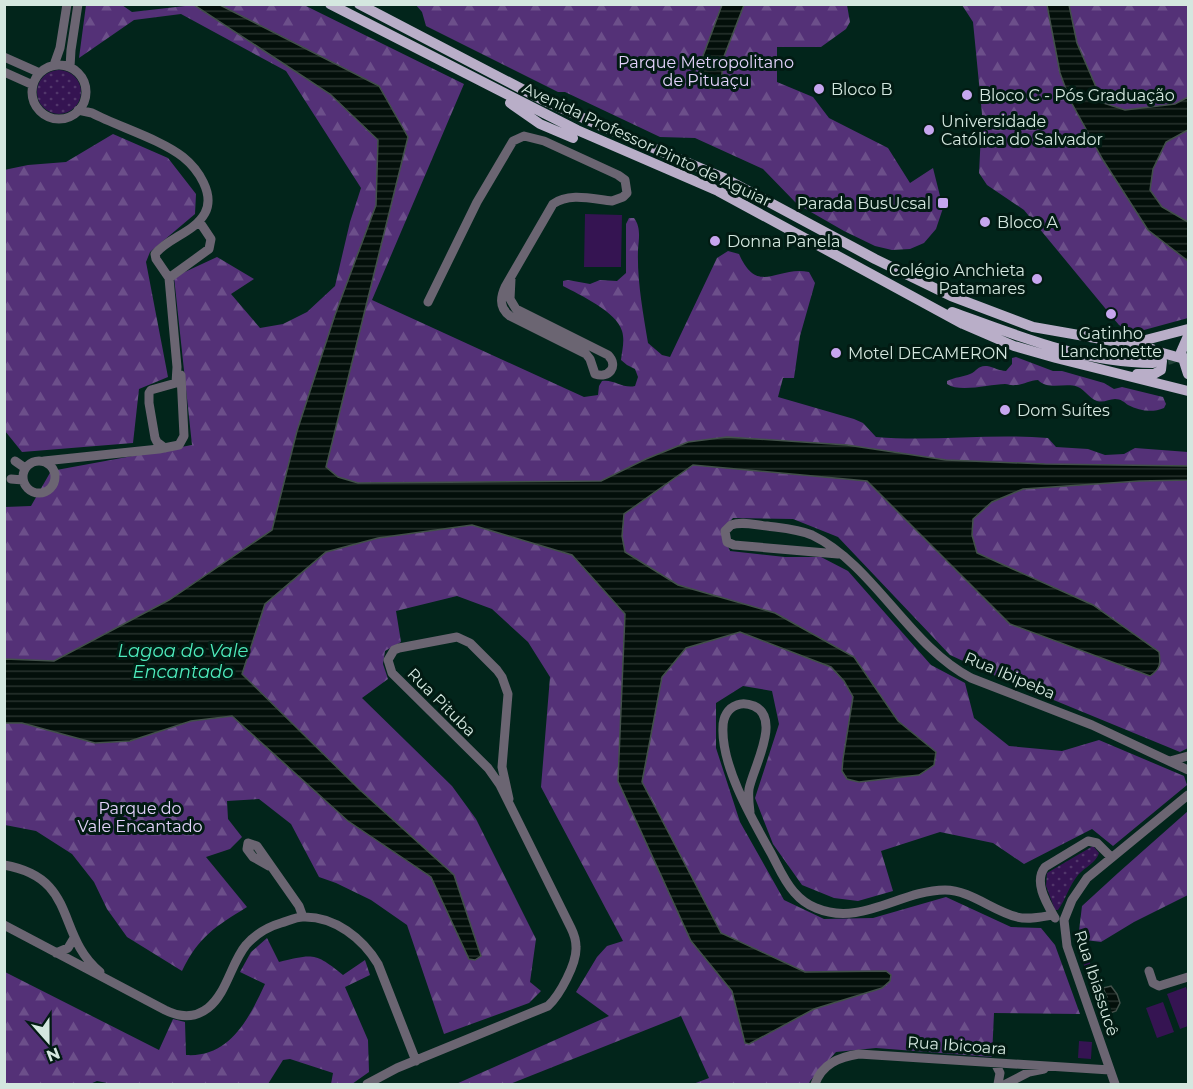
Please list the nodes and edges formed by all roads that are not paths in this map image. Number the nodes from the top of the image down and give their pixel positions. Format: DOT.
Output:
graph roads {
  1 [pos="67,4"];
  2 [pos="78,4"];
  3 [pos="330,4"];
  4 [pos="359,4"];
  5 [pos="4,57"];
  6 [pos="54,65"];
  7 [pos="70,67"];
  8 [pos="4,72"];
  9 [pos="40,73"];
  10 [pos="478,81"];
  11 [pos="33,85"];
  12 [pos="86,94"];
  13 [pos="78,110"];
  14 [pos="92,113"];
  15 [pos="582,118"];
  16 [pos="561,133"];
  17 [pos="575,134"];
  18 [pos="555,146"];
  19 [pos="568,151"];
  20 [pos="199,221"];
  21 [pos="168,278"];
  22 [pos="511,279"];
  23 [pos="428,302"];
  24 [pos="925,304"];
  25 [pos="1188,329"];
  26 [pos="1188,336"];
  27 [pos="1130,344"];
  28 [pos="1152,349"];
  29 [pos="1185,358"];
  30 [pos="1153,363"];
  31 [pos="177,367"];
  32 [pos="1122,374"];
  33 [pos="1188,374"];
  34 [pos="166,386"];
  35 [pos="1188,391"];
  36 [pos="181,404"];
  37 [pos="152,430"];
  38 [pos="165,448"];
  39 [pos="139,451"];
  40 [pos="15,460"];
  41 [pos="44,461"];
  42 [pos="26,468"];
  43 [pos="11,479"];
  44 [pos="23,480"];
  45 [pos="838,554"];
  46 [pos="1188,756"];
  47 [pos="1170,761"];
  48 [pos="502,762"];
  49 [pos="488,768"];
  50 [pos="1188,770"];
  51 [pos="1188,795"];
  52 [pos="508,799"];
  53 [pos="750,812"];
  54 [pos="1111,857"];
  55 [pos="4,866"];
  56 [pos="269,866"];
  57 [pos="1053,915"];
  58 [pos="303,917"];
  59 [pos="4,926"];
  60 [pos="1064,927"];
  61 [pos="74,938"];
  62 [pos="56,953"];
  63 [pos="1149,971"];
  64 [pos="1188,977"];
  65 [pos="111,981"];
  66 [pos="416,1060"];
  67 [pos="995,1063"];
  68 [pos="1055,1066"];
  69 [pos="1110,1070"];
  70 [pos="367,1084"];
  71 [pos="815,1084"];
  72 [pos="998,1084"];
  73 [pos="1006,1084"];
  74 [pos="1115,1084"];
  1 -- 6 [label="street"];
  2 -- 7 [label="street"];
  3 -- 10 [label="main road, Avenida Professor Pinto de Aguiar"];
  4 -- 15 [label="main road, Avenida Professor Pinto de Aguiar"];
  5 -- 9 [label="street"];
  6 -- 7 [label="street"];
  6 -- 9 [label="street"];
  7 -- 12 [label="street"];
  8 -- 11 [label="street"];
  9 -- 11 [label="street"];
  10 -- 16 [label="main road"];
  10 -- 17 [label="main road, Avenida Professor Pinto de Aguiar"];
  11 -- 13 [label="street"];
  12 -- 13 [label="street"];
  12 -- 14 [label="street"];
  13 -- 14 [label="street"];
  14 -- 20 [label="street"];
  15 -- 17 [label="street"];
  15 -- 27 [label="main road, Avenida Professor Pinto de Aguiar"];
  16 -- 17 [label="main road"];
  16 -- 18 [label="street"];
  17 -- 19 [label="street"];
  17 -- 24 [label="main road, Avenida Professor Pinto de Aguiar"];
  18 -- 19 [label="street"];
  18 -- 23 [label="street"];
  19 -- 22 [label="street"];
  20 -- 21 [label="street"];
  20 -- 21 [label="street"];
  21 -- 31 [label="street"];
  22 -- 22 [label="street"];
  24 -- 30 [label="main road"];
  24 -- 32 [label="main road, Avenida Professor Pinto de Aguiar"];
  25 -- 27 [label="main road"];
  26 -- 29 [label="main road"];
  27 -- 28 [label="main road, Avenida Professor Pinto de Aguiar"];
  28 -- 29 [label="main road, Avenida Professor Pinto de Aguiar"];
  28 -- 32 [label="main road"];
  29 -- 33 [label="main road"];
  31 -- 34 [label="street"];
  31 -- 36 [label="street"];
  32 -- 35 [label="main road, Avenida Professor Pinto de Aguiar"];
  34 -- 36 [label="street"];
  34 -- 37 [label="street"];
  36 -- 38 [label="street"];
  37 -- 38 [label="street"];
  37 -- 39 [label="street"];
  38 -- 39 [label="street"];
  39 -- 41 [label="street"];
  40 -- 42 [label="street"];
  41 -- 42 [label="street"];
  41 -- 44 [label="street"];
  42 -- 44 [label="street"];
  43 -- 44 [label="street"];
  45 -- 45 [label="street, Rua Ibipeba"];
  45 -- 47 [label="street, Rua Ibipeba"];
  46 -- 47 [label="street"];
  47 -- 50 [label="street, Rua Ibipeba"];
  48 -- 49 [label="street"];
  48 -- 49 [label="street, Rua Pituba"];
  48 -- 52 [label="street, Rua Pituba"];
  49 -- 52 [label="street, Rua Pituba"];
  51 -- 54 [label="street, Rua Ibiassucê"];
  52 -- 66 [label="street, Rua Pituba"];
  53 -- 53 [label="street"];
  53 -- 57 [label="street"];
  54 -- 57 [label="street"];
  54 -- 60 [label="street, Rua Ibiassucê"];
  55 -- 61 [label="street"];
  56 -- 58 [label="street"];
  57 -- 60 [label="street"];
  58 -- 65 [label="street"];
  58 -- 66 [label="street"];
  59 -- 62 [label="street"];
  60 -- 69 [label="street, Rua Ibiassucê"];
  61 -- 62 [label="street"];
  61 -- 65 [label="street"];
  62 -- 65 [label="street"];
  63 -- 64 [label="street"];
  66 -- 70 [label="street, Rua Pituba"];
  67 -- 68 [label="street, Rua Ibicoara"];
  67 -- 71 [label="street, Rua Ibicoara"];
  67 -- 72 [label="street"];
  68 -- 69 [label="street, Rua Ibicoara"];
  68 -- 73 [label="street"];
  69 -- 74 [label="street, Rua Ibiassucê"];
}
